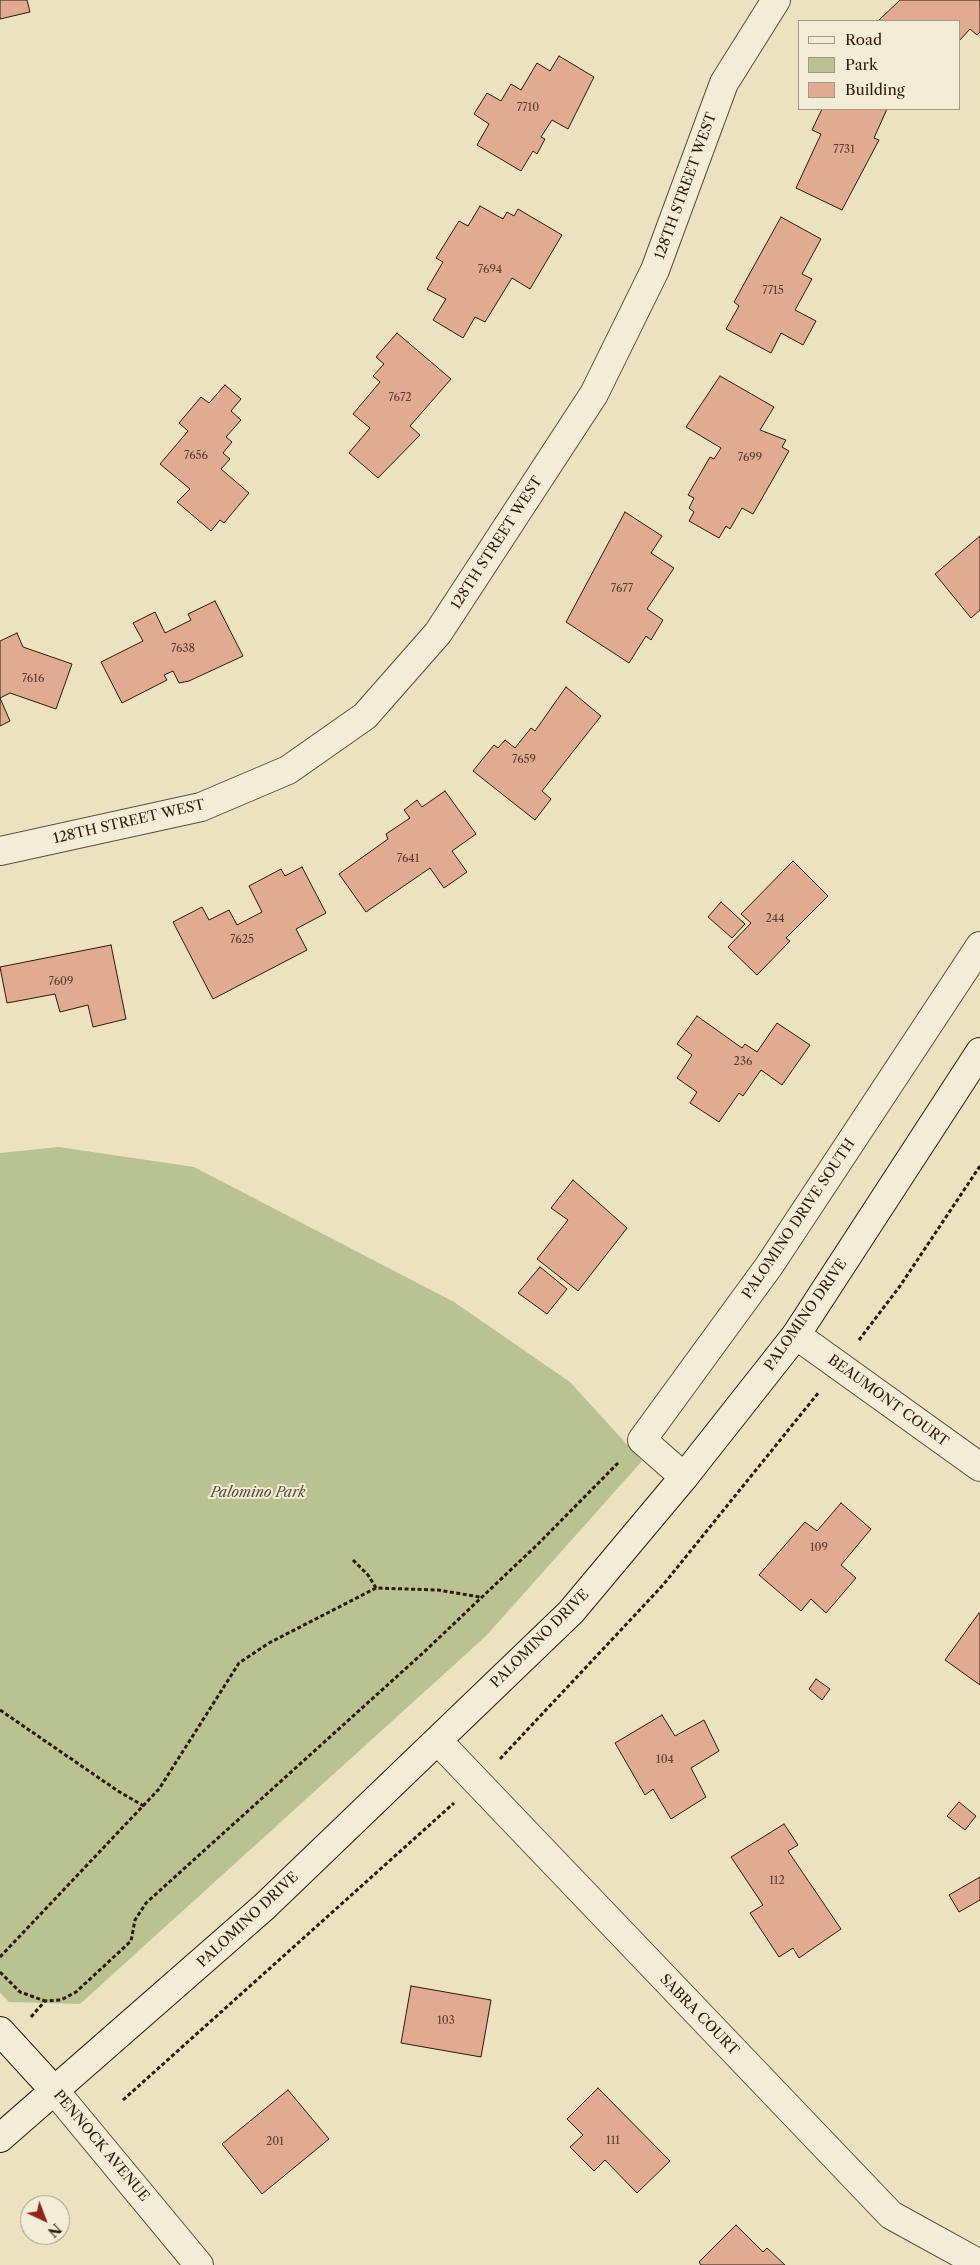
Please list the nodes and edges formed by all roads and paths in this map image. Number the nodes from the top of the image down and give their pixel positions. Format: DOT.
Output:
graph roads {
  1 [pos="776,0"];
  2 [pos="0,851"];
  3 [pos="980,946"];
  4 [pos="980,1052"];
  5 [pos="796,1335"];
  6 [pos="642,1440"];
  7 [pos="980,1467"];
  8 [pos="684,1476"];
  9 [pos="353,1560"];
  10 [pos="376,1588"];
  11 [pos="481,1597"];
  12 [pos="0,1710"];
  13 [pos="438,1741"];
  14 [pos="144,1806"];
  15 [pos="0,1957"];
  16 [pos="0,1972"];
  17 [pos="45,2001"];
  18 [pos="5,2036"];
  19 [pos="54,2090"];
  20 [pos="0,2138"];
  21 [pos="980,2264"];
  22 [pos="199,2265"];
  1 -- 2 [label="street, 128TH STREET WEST"];
  3 -- 6 [label="street, PALOMINO DRIVE SOUTH"];
  4 -- 5 [label="street, PALOMINO DRIVE"];
  5 -- 7 [label="street, BEAUMONT COURT"];
  5 -- 8 [label="street, PALOMINO DRIVE"];
  6 -- 8 [label="street"];
  6 -- 11 [label="path"];
  8 -- 13 [label="street, PALOMINO DRIVE"];
  9 -- 10 [label="path"];
  10 -- 11 [label="path"];
  10 -- 14 [label="path"];
  11 -- 17 [label="path"];
  12 -- 14 [label="path"];
  13 -- 19 [label="street, PALOMINO DRIVE"];
  13 -- 21 [label="street, SABRA COURT"];
  14 -- 15 [label="path"];
  16 -- 17 [label="path"];
  17 -- 18 [label="path"];
  18 -- 19 [label="street, PENNOCK AVENUE"];
  19 -- 20 [label="street, PALOMINO DRIVE"];
  19 -- 22 [label="street, PENNOCK AVENUE"];
}
